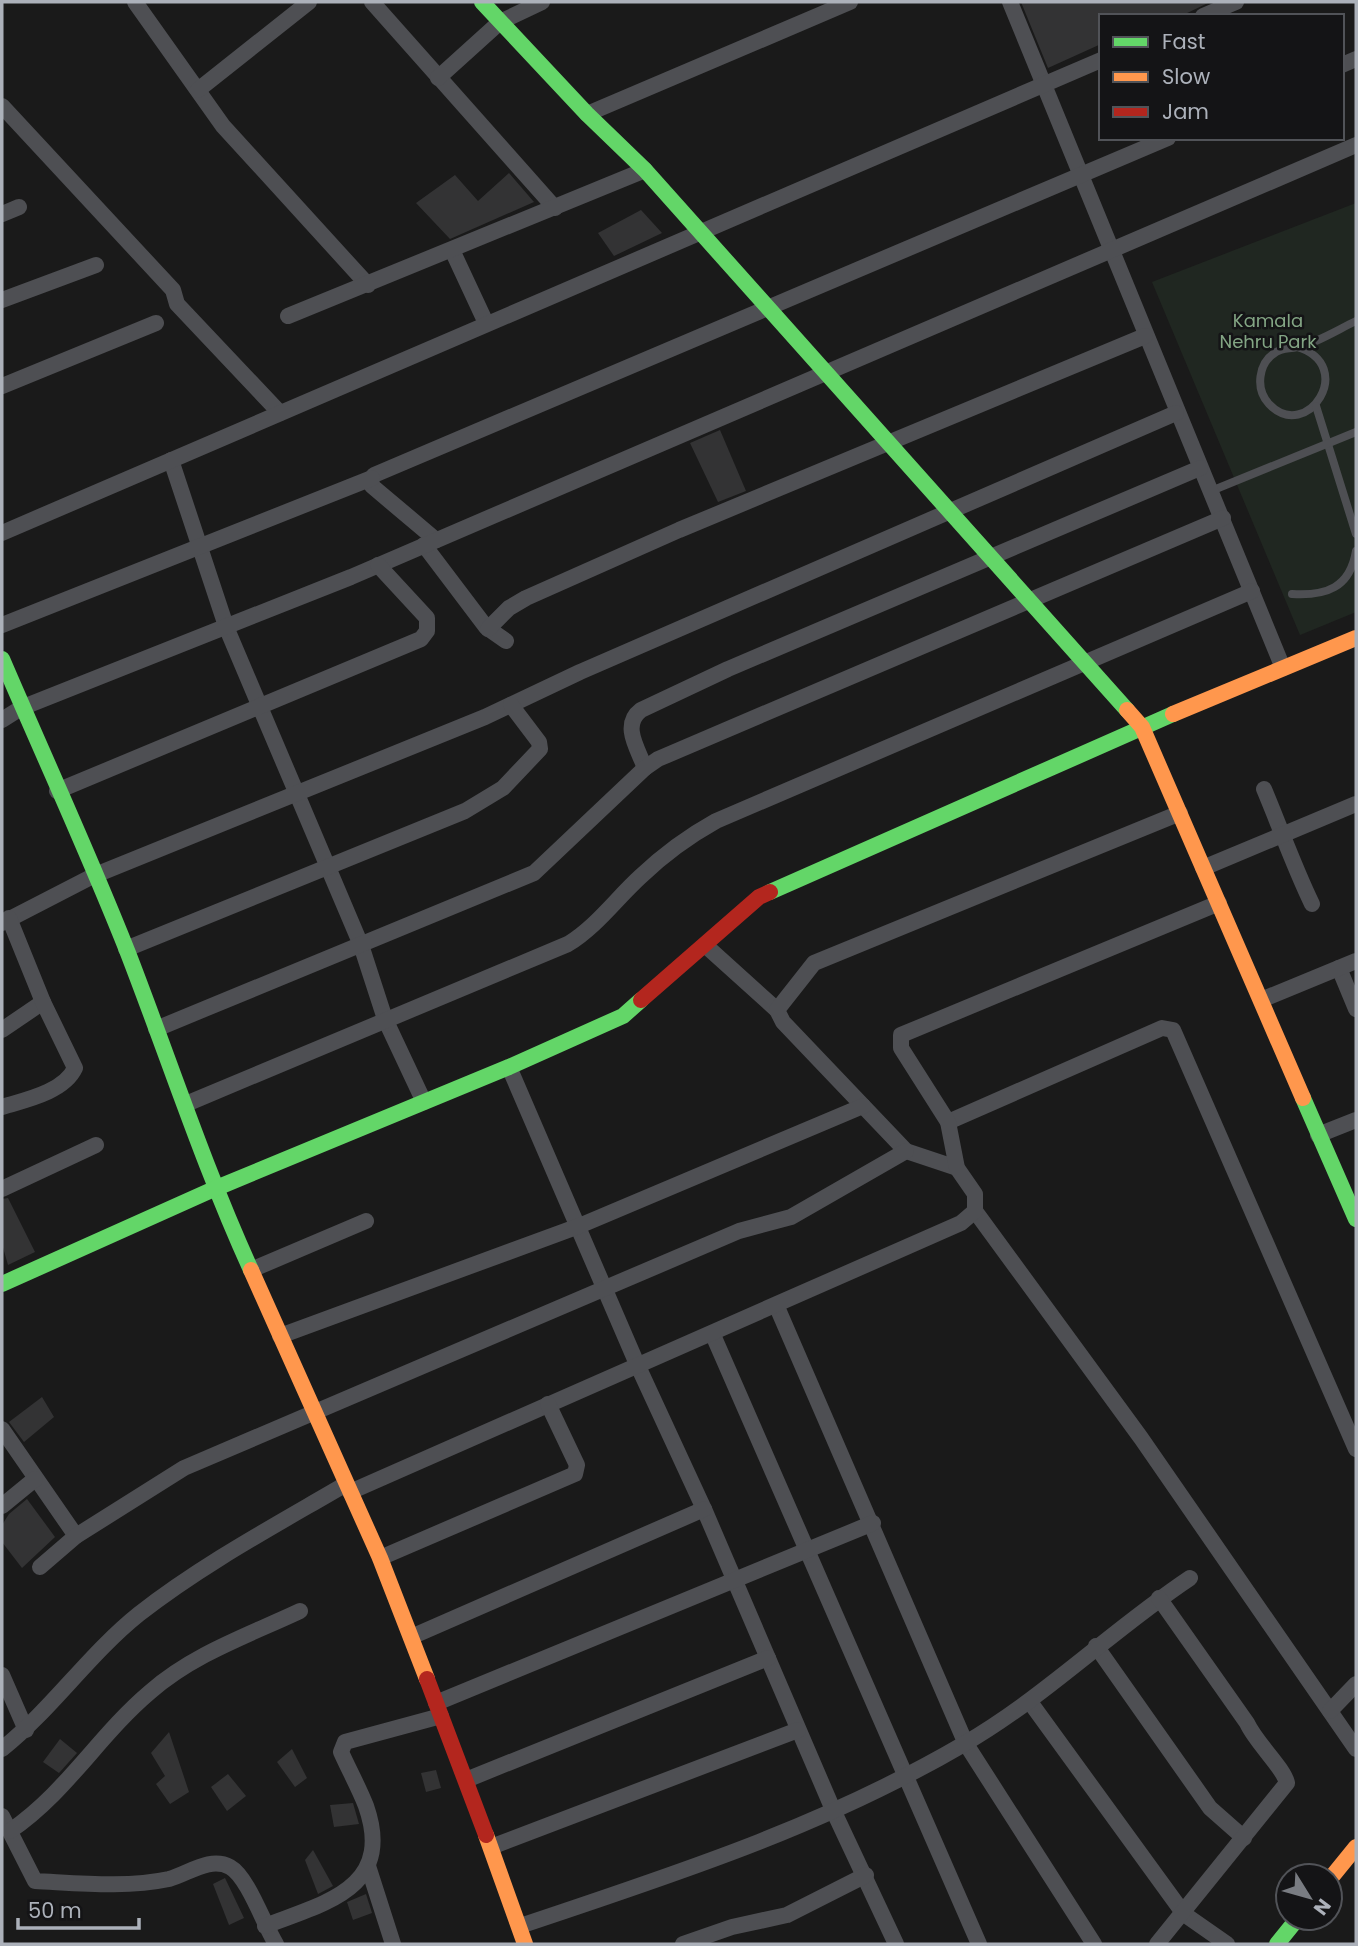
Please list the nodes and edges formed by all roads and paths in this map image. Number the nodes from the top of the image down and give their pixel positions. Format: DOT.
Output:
graph roads {
  1 [pos="135,2"];
  2 [pos="309,2"];
  3 [pos="372,2"];
  4 [pos="482,2"];
  5 [pos="542,2"];
  6 [pos="850,2"];
  7 [pos="1010,2"];
  8 [pos="1236,2"];
  9 [pos="1208,14"];
  10 [pos="500,22"];
  11 [pos="1099,61"];
  12 [pos="438,78"];
  13 [pos="1044,84"];
  14 [pos="198,89"];
  15 [pos="2,106"];
  16 [pos="587,114"];
  17 [pos="1163,140"];
  18 [pos="1356,145"];
  19 [pos="645,170"];
  20 [pos="1080,175"];
  21 [pos="19,207"];
  22 [pos="555,208"];
  23 [pos="2,214"];
  24 [pos="698,231"];
  25 [pos="452,250"];
  26 [pos="1110,252"];
  27 [pos="96,265"];
  28 [pos="368,285"];
  29 [pos="2,300"];
  30 [pos="770,307"];
  31 [pos="288,316"];
  32 [pos="1356,321"];
  33 [pos="156,323"];
  34 [pos="486,323"];
  35 [pos="1145,336"];
  36 [pos="1297,347"];
  37 [pos="827,372"];
  38 [pos="2,386"];
  39 [pos="1316,406"];
  40 [pos="280,412"];
  41 [pos="1176,412"];
  42 [pos="1356,432"];
  43 [pos="890,444"];
  44 [pos="1327,446"];
  45 [pos="171,460"];
  46 [pos="1200,468"];
  47 [pos="372,478"];
  48 [pos="1211,491"];
  49 [pos="950,512"];
  50 [pos="1223,518"];
  51 [pos="2,533"];
  52 [pos="1356,534"];
  53 [pos="430,543"];
  54 [pos="200,544"];
  55 [pos="1356,551"];
  56 [pos="990,556"];
  57 [pos="379,565"];
  58 [pos="1252,592"];
  59 [pos="1292,594"];
  60 [pos="1028,598"];
  61 [pos="2,625"];
  62 [pos="226,626"];
  63 [pos="488,629"];
  64 [pos="1356,638"];
  65 [pos="506,640"];
  66 [pos="2,659"];
  67 [pos="1085,663"];
  68 [pos="1283,668"];
  69 [pos="511,705"];
  70 [pos="21,708"];
  71 [pos="260,708"];
  72 [pos="2,720"];
  73 [pos="1142,727"];
  74 [pos="645,768"];
  75 [pos="1264,789"];
  76 [pos="57,791"];
  77 [pos="297,793"];
  78 [pos="1356,804"];
  79 [pos="1180,813"];
  80 [pos="1283,834"];
  81 [pos="326,867"];
  82 [pos="1203,868"];
  83 [pos="93,876"];
  84 [pos="1219,903"];
  85 [pos="1312,904"];
  86 [pos="5,921"];
  87 [pos="360,945"];
  88 [pos="705,945"];
  89 [pos="126,949"];
  90 [pos="1356,961"];
  91 [pos="1339,968"];
  92 [pos="1261,1000"];
  93 [pos="43,1002"];
  94 [pos="1356,1009"];
  95 [pos="777,1010"];
  96 [pos="385,1019"];
  97 [pos="156,1029"];
  98 [pos="2,1030"];
  99 [pos="509,1067"];
  100 [pos="424,1102"];
  101 [pos="186,1104"];
  102 [pos="863,1106"];
  103 [pos="2,1107"];
  104 [pos="1356,1119"];
  105 [pos="948,1122"];
  106 [pos="1318,1135"];
  107 [pos="96,1145"];
  108 [pos="906,1151"];
  109 [pos="957,1168"];
  110 [pos="2,1189"];
  111 [pos="214,1189"];
  112 [pos="975,1211"];
  113 [pos="1356,1219"];
  114 [pos="366,1222"];
  115 [pos="579,1226"];
  116 [pos="251,1270"];
  117 [pos="2,1284"];
  118 [pos="606,1290"];
  119 [pos="777,1307"];
  120 [pos="713,1335"];
  121 [pos="280,1336"];
  122 [pos="637,1364"];
  123 [pos="548,1404"];
  124 [pos="315,1413"];
  125 [pos="2,1429"];
  126 [pos="1356,1448"];
  127 [pos="35,1479"];
  128 [pos="348,1488"];
  129 [pos="2,1506"];
  130 [pos="704,1509"];
  131 [pos="873,1523"];
  132 [pos="76,1536"];
  133 [pos="808,1552"];
  134 [pos="380,1559"];
  135 [pos="40,1567"];
  136 [pos="1189,1578"];
  137 [pos="735,1581"];
  138 [pos="1159,1598"];
  139 [pos="300,1611"];
  140 [pos="411,1637"];
  141 [pos="1096,1646"];
  142 [pos="768,1658"];
  143 [pos="2,1675"];
  144 [pos="1356,1684"];
  145 [pos="1030,1702"];
  146 [pos="439,1710"];
  147 [pos="1330,1711"];
  148 [pos="26,1730"];
  149 [pos="798,1730"];
  150 [pos="966,1744"];
  151 [pos="2,1749"];
  152 [pos="1356,1749"];
  153 [pos="908,1775"];
  154 [pos="466,1780"];
  155 [pos="834,1812"];
  156 [pos="2,1816"];
  157 [pos="9,1831"];
  158 [pos="1244,1838"];
  159 [pos="491,1847"];
  160 [pos="1356,1847"];
  161 [pos="1344,1862"];
  162 [pos="368,1866"];
  163 [pos="866,1875"];
  164 [pos="1184,1914"];
  165 [pos="265,1926"];
  166 [pos="520,1926"];
  167 [pos="276,1944"];
  168 [pos="393,1944"];
  169 [pos="525,1944"];
  170 [pos="682,1944"];
  171 [pos="896,1944"];
  172 [pos="979,1944"];
  173 [pos="1094,1944"];
  174 [pos="1157,1944"];
  175 [pos="1227,1944"];
  1 -- 14 [label="street"];
  2 -- 14 [label="street"];
  3 -- 12 [label="street"];
  4 -- 10 [label="street"];
  5 -- 10 [label="street"];
  6 -- 16 [label="street"];
  7 -- 13 [label="street"];
  8 -- 9 [label="street"];
  10 -- 12 [label="street"];
  10 -- 16 [label="street"];
  11 -- 13 [label="street"];
  12 -- 22 [label="street"];
  13 -- 20 [label="street"];
  13 -- 24 [label="street"];
  14 -- 28 [label="street"];
  15 -- 40 [label="street"];
  16 -- 19 [label="street"];
  17 -- 20 [label="street"];
  18 -- 26 [label="street"];
  19 -- 22 [label="street"];
  19 -- 24 [label="street"];
  20 -- 26 [label="street"];
  20 -- 30 [label="street"];
  21 -- 23 [label="street"];
  22 -- 25 [label="street"];
  24 -- 30 [label="street"];
  24 -- 34 [label="street"];
  25 -- 28 [label="street"];
  25 -- 34 [label="street"];
  26 -- 35 [label="street"];
  26 -- 37 [label="street"];
  27 -- 29 [label="street"];
  28 -- 31 [label="street"];
  30 -- 37 [label="street"];
  30 -- 47 [label="street"];
  32 -- 36 [label="lane"];
  33 -- 38 [label="street"];
  34 -- 40 [label="street"];
  35 -- 41 [label="street"];
  35 -- 43 [label="street"];
  36 -- 39 [label="lane"];
  36 -- 39 [label="lane"];
  37 -- 43 [label="street"];
  37 -- 53 [label="street"];
  39 -- 44 [label="lane"];
  40 -- 45 [label="street"];
  41 -- 46 [label="street"];
  41 -- 49 [label="street"];
  42 -- 44 [label="lane"];
  43 -- 49 [label="street"];
  43 -- 63 [label="street"];
  44 -- 48 [label="lane"];
  44 -- 52 [label="lane"];
  45 -- 51 [label="street"];
  45 -- 54 [label="street"];
  46 -- 48 [label="street"];
  46 -- 56 [label="street"];
  47 -- 53 [label="street"];
  47 -- 54 [label="street"];
  48 -- 50 [label="street"];
  49 -- 56 [label="street"];
  49 -- 69 [label="street"];
  50 -- 58 [label="street"];
  50 -- 60 [label="street"];
  53 -- 57 [label="street"];
  53 -- 63 [label="street"];
  54 -- 61 [label="street"];
  54 -- 62 [label="street"];
  55 -- 59 [label="lane"];
  56 -- 60 [label="street"];
  56 -- 74 [label="street"];
  57 -- 62 [label="street"];
  57 -- 71 [label="street"];
  58 -- 67 [label="street"];
  58 -- 68 [label="street"];
  60 -- 67 [label="street"];
  60 -- 74 [label="street"];
  62 -- 70 [label="street"];
  62 -- 71 [label="street"];
  63 -- 65 [label="street"];
  64 -- 68 [label="street"];
  66 -- 70 [label="street"];
  67 -- 73 [label="street"];
  67 -- 96 [label="street"];
  68 -- 73 [label="street"];
  69 -- 77 [label="street"];
  69 -- 81 [label="street"];
  70 -- 72 [label="street"];
  70 -- 76 [label="street"];
  71 -- 76 [label="street"];
  71 -- 77 [label="street"];
  73 -- 79 [label="street"];
  73 -- 88 [label="street"];
  74 -- 87 [label="street"];
  75 -- 80 [label="street"];
  76 -- 83 [label="street"];
  77 -- 81 [label="street"];
  77 -- 83 [label="street"];
  78 -- 80 [label="street"];
  79 -- 82 [label="street"];
  79 -- 95 [label="street"];
  80 -- 82 [label="street"];
  80 -- 85 [label="street"];
  81 -- 87 [label="street"];
  81 -- 89 [label="street"];
  82 -- 84 [label="street"];
  83 -- 86 [label="street"];
  83 -- 89 [label="street"];
  84 -- 92 [label="street"];
  84 -- 105 [label="street"];
  86 -- 93 [label="street"];
  87 -- 96 [label="street"];
  87 -- 97 [label="street"];
  88 -- 95 [label="street"];
  88 -- 99 [label="street"];
  89 -- 97 [label="street"];
  90 -- 91 [label="street"];
  91 -- 92 [label="street"];
  91 -- 94 [label="street"];
  92 -- 106 [label="street"];
  93 -- 98 [label="street"];
  93 -- 103 [label="street"];
  95 -- 102 [label="street"];
  96 -- 100 [label="street"];
  96 -- 101 [label="street"];
  97 -- 101 [label="street"];
  99 -- 100 [label="street"];
  99 -- 115 [label="street"];
  100 -- 111 [label="street"];
  101 -- 111 [label="street"];
  102 -- 108 [label="street"];
  102 -- 115 [label="street"];
  104 -- 106 [label="street"];
  105 -- 109 [label="street"];
  105 -- 126 [label="street"];
  106 -- 113 [label="street"];
  107 -- 110 [label="street"];
  108 -- 109 [label="street"];
  108 -- 118 [label="street"];
  109 -- 112 [label="street"];
  111 -- 116 [label="street"];
  111 -- 117 [label="street"];
  112 -- 119 [label="street"];
  112 -- 147 [label="street"];
  114 -- 116 [label="street"];
  115 -- 118 [label="street"];
  115 -- 121 [label="street"];
  116 -- 121 [label="street"];
  118 -- 122 [label="street"];
  118 -- 124 [label="street"];
  119 -- 120 [label="street"];
  119 -- 131 [label="street"];
  120 -- 122 [label="street"];
  120 -- 133 [label="street"];
  121 -- 124 [label="street"];
  122 -- 123 [label="street"];
  122 -- 130 [label="street"];
  123 -- 128 [label="street"];
  123 -- 134 [label="street"];
  124 -- 128 [label="street"];
  124 -- 132 [label="street"];
  125 -- 127 [label="street"];
  127 -- 129 [label="street"];
  127 -- 132 [label="street"];
  128 -- 134 [label="street"];
  128 -- 148 [label="street"];
  130 -- 137 [label="street"];
  130 -- 140 [label="street"];
  131 -- 133 [label="street"];
  131 -- 150 [label="street"];
  132 -- 135 [label="street"];
  133 -- 137 [label="street"];
  133 -- 153 [label="street"];
  134 -- 140 [label="street"];
  136 -- 138 [label="street"];
  137 -- 142 [label="street"];
  137 -- 146 [label="street"];
  138 -- 141 [label="street"];
  138 -- 158 [label="street"];
  139 -- 157 [label="street"];
  140 -- 146 [label="street"];
  141 -- 145 [label="street"];
  141 -- 158 [label="street"];
  142 -- 149 [label="street"];
  142 -- 154 [label="street"];
  143 -- 148 [label="street"];
  144 -- 147 [label="street"];
  145 -- 150 [label="street"];
  145 -- 164 [label="street"];
  146 -- 154 [label="street"];
  146 -- 162 [label="street"];
  147 -- 152 [label="street"];
  148 -- 151 [label="street"];
  149 -- 155 [label="street"];
  149 -- 159 [label="street"];
  150 -- 153 [label="street"];
  150 -- 173 [label="street"];
  153 -- 155 [label="street"];
  153 -- 172 [label="street"];
  154 -- 159 [label="street"];
  155 -- 163 [label="street"];
  155 -- 166 [label="street"];
  156 -- 157 [label="street"];
  157 -- 165 [label="street"];
  158 -- 164 [label="street"];
  159 -- 166 [label="street"];
  160 -- 161 [label="street"];
  162 -- 165 [label="street"];
  162 -- 168 [label="street"];
  163 -- 170 [label="street"];
  163 -- 171 [label="street"];
  164 -- 174 [label="street"];
  164 -- 175 [label="street"];
  165 -- 167 [label="street"];
  166 -- 169 [label="street"];
}
